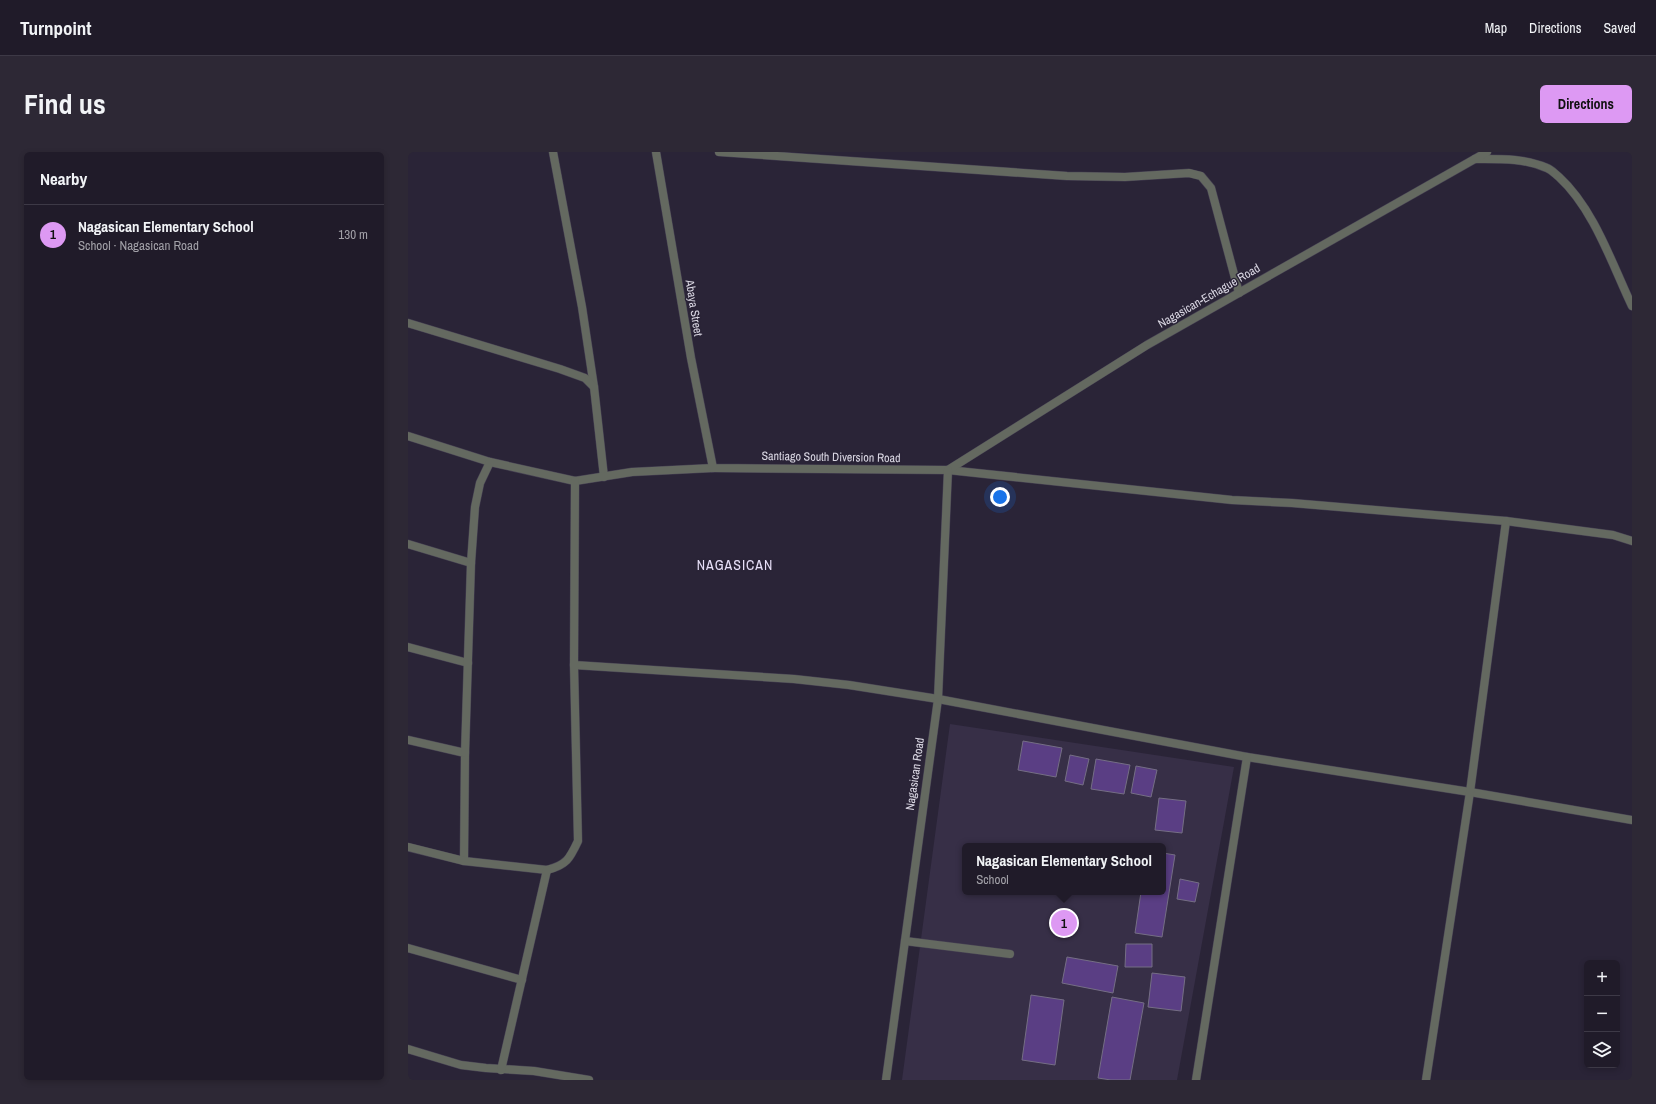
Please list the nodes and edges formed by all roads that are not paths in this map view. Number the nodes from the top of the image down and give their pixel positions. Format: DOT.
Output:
graph roads {
  1 [pos="553,152"];
  2 [pos="656,152"];
  3 [pos="719,152"];
  4 [pos="1487,152"];
  5 [pos="1475,159"];
  6 [pos="1239,293"];
  7 [pos="1632,306"];
  8 [pos="408,323"];
  9 [pos="594,387"];
  10 [pos="408,436"];
  11 [pos="490,462"];
  12 [pos="713,468"];
  13 [pos="948,470"];
  14 [pos="604,478"];
  15 [pos="575,481"];
  16 [pos="1506,522"];
  17 [pos="1632,541"];
  18 [pos="408,544"];
  19 [pos="471,563"];
  20 [pos="408,647"];
  21 [pos="468,663"];
  22 [pos="574,665"];
  23 [pos="938,699"];
  24 [pos="408,740"];
  25 [pos="465,753"];
  26 [pos="1247,757"];
  27 [pos="1470,792"];
  28 [pos="1632,820"];
  29 [pos="408,847"];
  30 [pos="464,861"];
  31 [pos="547,870"];
  32 [pos="905,942"];
  33 [pos="408,948"];
  34 [pos="1010,954"];
  35 [pos="522,980"];
  36 [pos="408,1050"];
  37 [pos="501,1070"];
  38 [pos="589,1080"];
  39 [pos="886,1080"];
  40 [pos="1196,1080"];
  41 [pos="1426,1080"];
  1 -- 9 [label="street"];
  2 -- 12 [label="street, Abaya Street"];
  3 -- 6 [label="street"];
  4 -- 5 [label="street, Nagasican-Echague Road"];
  5 -- 6 [label="street, Nagasican-Echague Road"];
  5 -- 7 [label="street"];
  6 -- 13 [label="street, Nagasican-Echague Road"];
  8 -- 9 [label="street"];
  9 -- 14 [label="street"];
  10 -- 11 [label="street, Santiago South Diversion Road"];
  11 -- 15 [label="street, Santiago South Diversion Road"];
  11 -- 19 [label="street"];
  12 -- 13 [label="street, Santiago South Diversion Road"];
  12 -- 14 [label="street, Santiago South Diversion Road"];
  13 -- 16 [label="street, Santiago South Diversion Road"];
  13 -- 23 [label="street, Nagasican Road"];
  14 -- 15 [label="street, Santiago South Diversion Road"];
  15 -- 22 [label="street"];
  16 -- 17 [label="street, Santiago South Diversion Road"];
  16 -- 27 [label="street"];
  18 -- 19 [label="street"];
  19 -- 21 [label="street"];
  20 -- 21 [label="street"];
  21 -- 25 [label="street"];
  22 -- 23 [label="street"];
  22 -- 31 [label="street"];
  23 -- 26 [label="street"];
  23 -- 32 [label="street, Nagasican Road"];
  24 -- 25 [label="street"];
  25 -- 30 [label="street"];
  26 -- 27 [label="street"];
  26 -- 40 [label="street"];
  27 -- 28 [label="street"];
  27 -- 41 [label="street"];
  29 -- 30 [label="street"];
  30 -- 31 [label="street"];
  31 -- 35 [label="street"];
  32 -- 34 [label="street"];
  32 -- 39 [label="street, Nagasican Road"];
  33 -- 35 [label="street"];
  35 -- 37 [label="street"];
  36 -- 37 [label="street"];
  37 -- 38 [label="street"];
}
